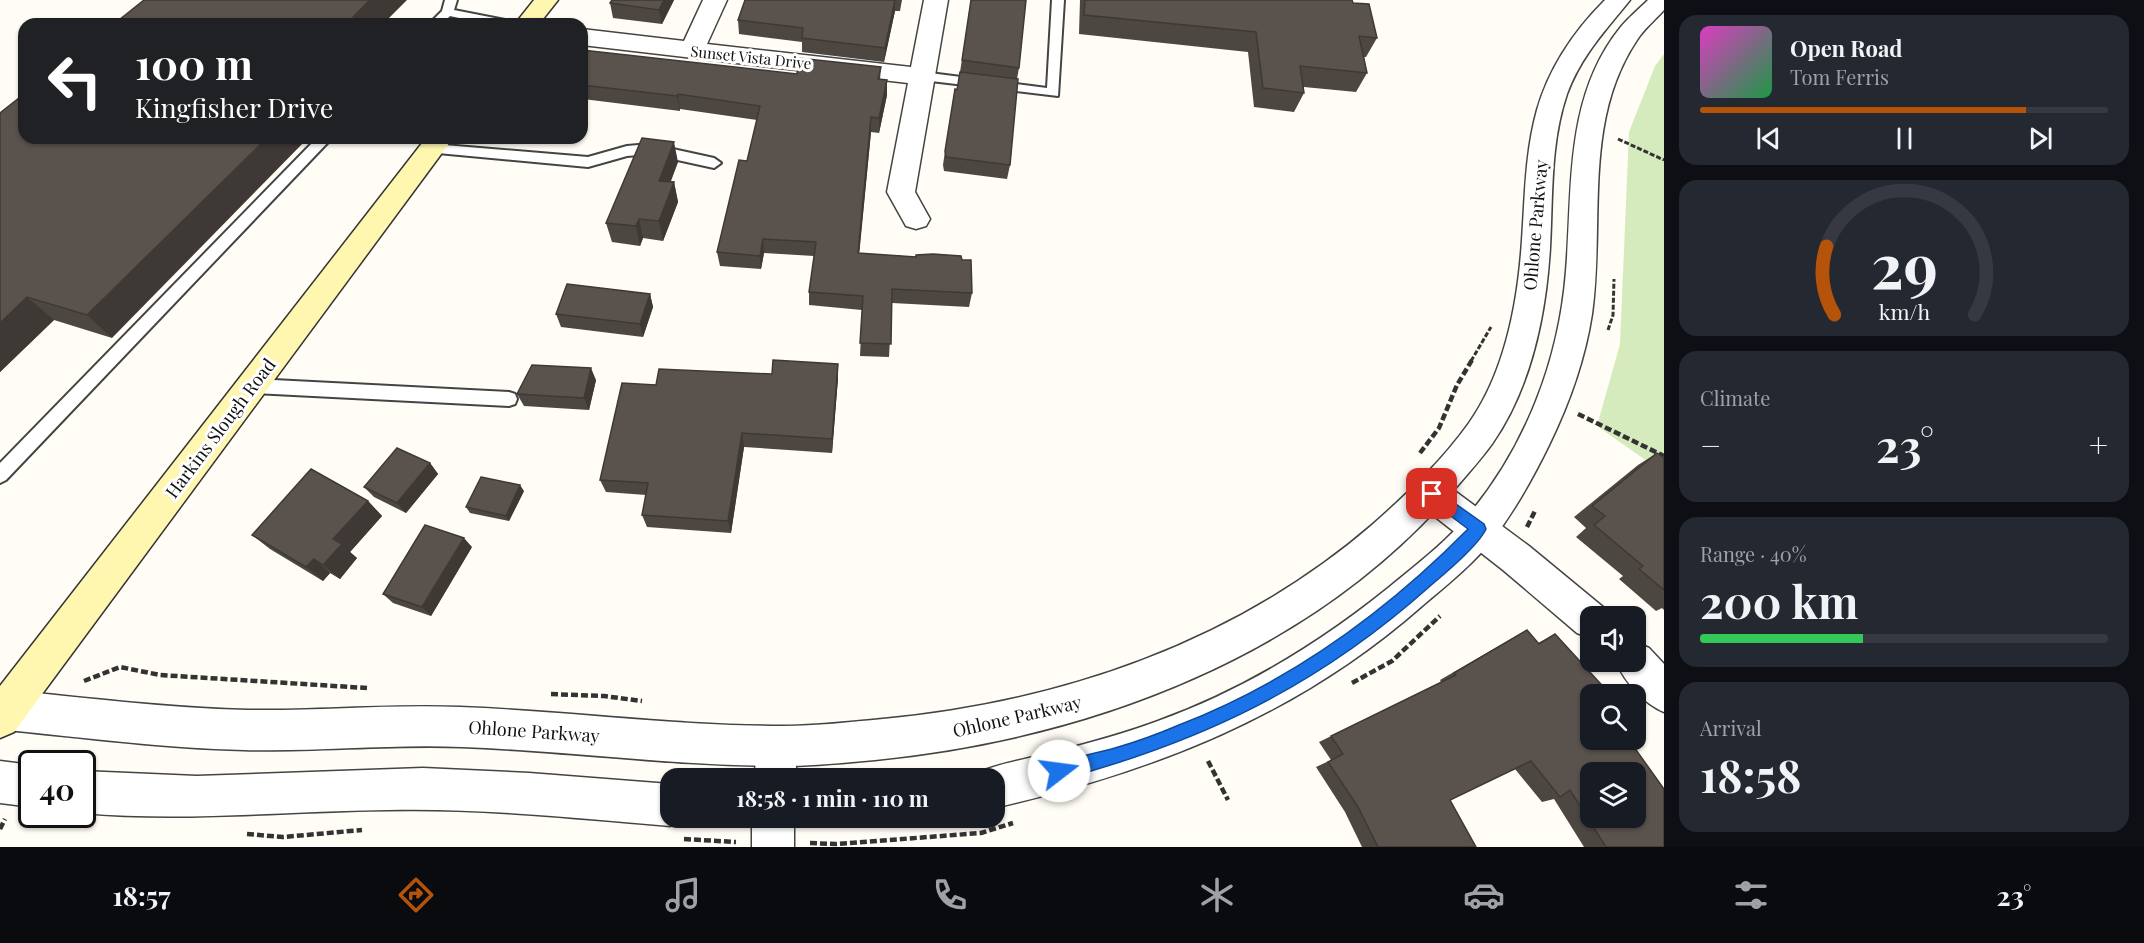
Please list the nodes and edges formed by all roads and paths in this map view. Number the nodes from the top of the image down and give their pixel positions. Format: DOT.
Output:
graph roads {
  1 [pos="546,0"];
  2 [pos="715,0"];
  3 [pos="936,0"];
  4 [pos="1058,0"];
  5 [pos="1618,0"];
  6 [pos="1661,0"];
  7 [pos="449,6"];
  8 [pos="440,18"];
  9 [pos="486,18"];
  10 [pos="532,18"];
  11 [pos="588,38"];
  12 [pos="692,51"];
  13 [pos="922,76"];
  14 [pos="319,144"];
  15 [pos="435,144"];
  16 [pos="444,144"];
  17 [pos="1611,147"];
  18 [pos="1664,160"];
  19 [pos="714,163"];
  20 [pos="916,219"];
  21 [pos="1614,271"];
  22 [pos="1495,317"];
  23 [pos="1605,340"];
  24 [pos="252,386"];
  25 [pos="509,399"];
  26 [pos="1572,411"];
  27 [pos="1664,456"];
  28 [pos="1414,459"];
  29 [pos="0,475"];
  30 [pos="1432,494"];
  31 [pos="1537,507"];
  32 [pos="1479,529"];
  33 [pos="1508,552"];
  34 [pos="1448,609"];
  35 [pos="1580,612"];
  36 [pos="1645,672"];
  37 [pos="78,682"];
  38 [pos="1351,684"];
  39 [pos="375,689"];
  40 [pos="1664,692"];
  41 [pos="549,694"];
  42 [pos="647,702"];
  43 [pos="2,712"];
  44 [pos="1218,755"];
  45 [pos="1208,761"];
  46 [pos="776,763"];
  47 [pos="1197,765"];
  48 [pos="0,782"];
  49 [pos="18,784"];
  50 [pos="1005,784"];
  51 [pos="1228,800"];
  52 [pos="96,803"];
  53 [pos="660,820"];
  54 [pos="1015,822"];
  55 [pos="719,828"];
  56 [pos="372,829"];
  57 [pos="235,833"];
  58 [pos="773,835"];
  1 -- 10 [label="main road"];
  2 -- 12 [label="street"];
  3 -- 13 [label="street"];
  4 -- 13 [label="lane, Sunset Vista Drive"];
  5 -- 30 [label="street, Ohlone Parkway"];
  6 -- 26 [label="street"];
  7 -- 8 [label="lane"];
  7 -- 9 [label="lane"];
  11 -- 12 [label="street, Sunset Vista Drive"];
  12 -- 13 [label="street, Sunset Vista Drive"];
  13 -- 20 [label="street"];
  14 -- 29 [label="lane"];
  15 -- 24 [label="main road, Harkins Slough Road"];
  16 -- 19 [label="lane"];
  17 -- 18 [label="path"];
  21 -- 23 [label="path"];
  22 -- 28 [label="path"];
  24 -- 25 [label="lane"];
  24 -- 43 [label="main road, Harkins Slough Road"];
  26 -- 27 [label="path"];
  26 -- 32 [label="street"];
  30 -- 32 [label="street"];
  30 -- 46 [label="street, Ohlone Parkway"];
  31 -- 33 [label="path"];
  32 -- 33 [label="street"];
  32 -- 50 [label="street"];
  33 -- 35 [label="street"];
  34 -- 38 [label="path"];
  36 -- 40 [label="street"];
  37 -- 39 [label="path"];
  41 -- 42 [label="path"];
  43 -- 46 [label="street, Ohlone Parkway"];
  44 -- 45 [label="path"];
  45 -- 47 [label="path"];
  45 -- 51 [label="path"];
  48 -- 49 [label="street"];
  52 -- 53 [label="street"];
  54 -- 58 [label="path"];
  55 -- 58 [label="path"];
  56 -- 57 [label="path"];
}
